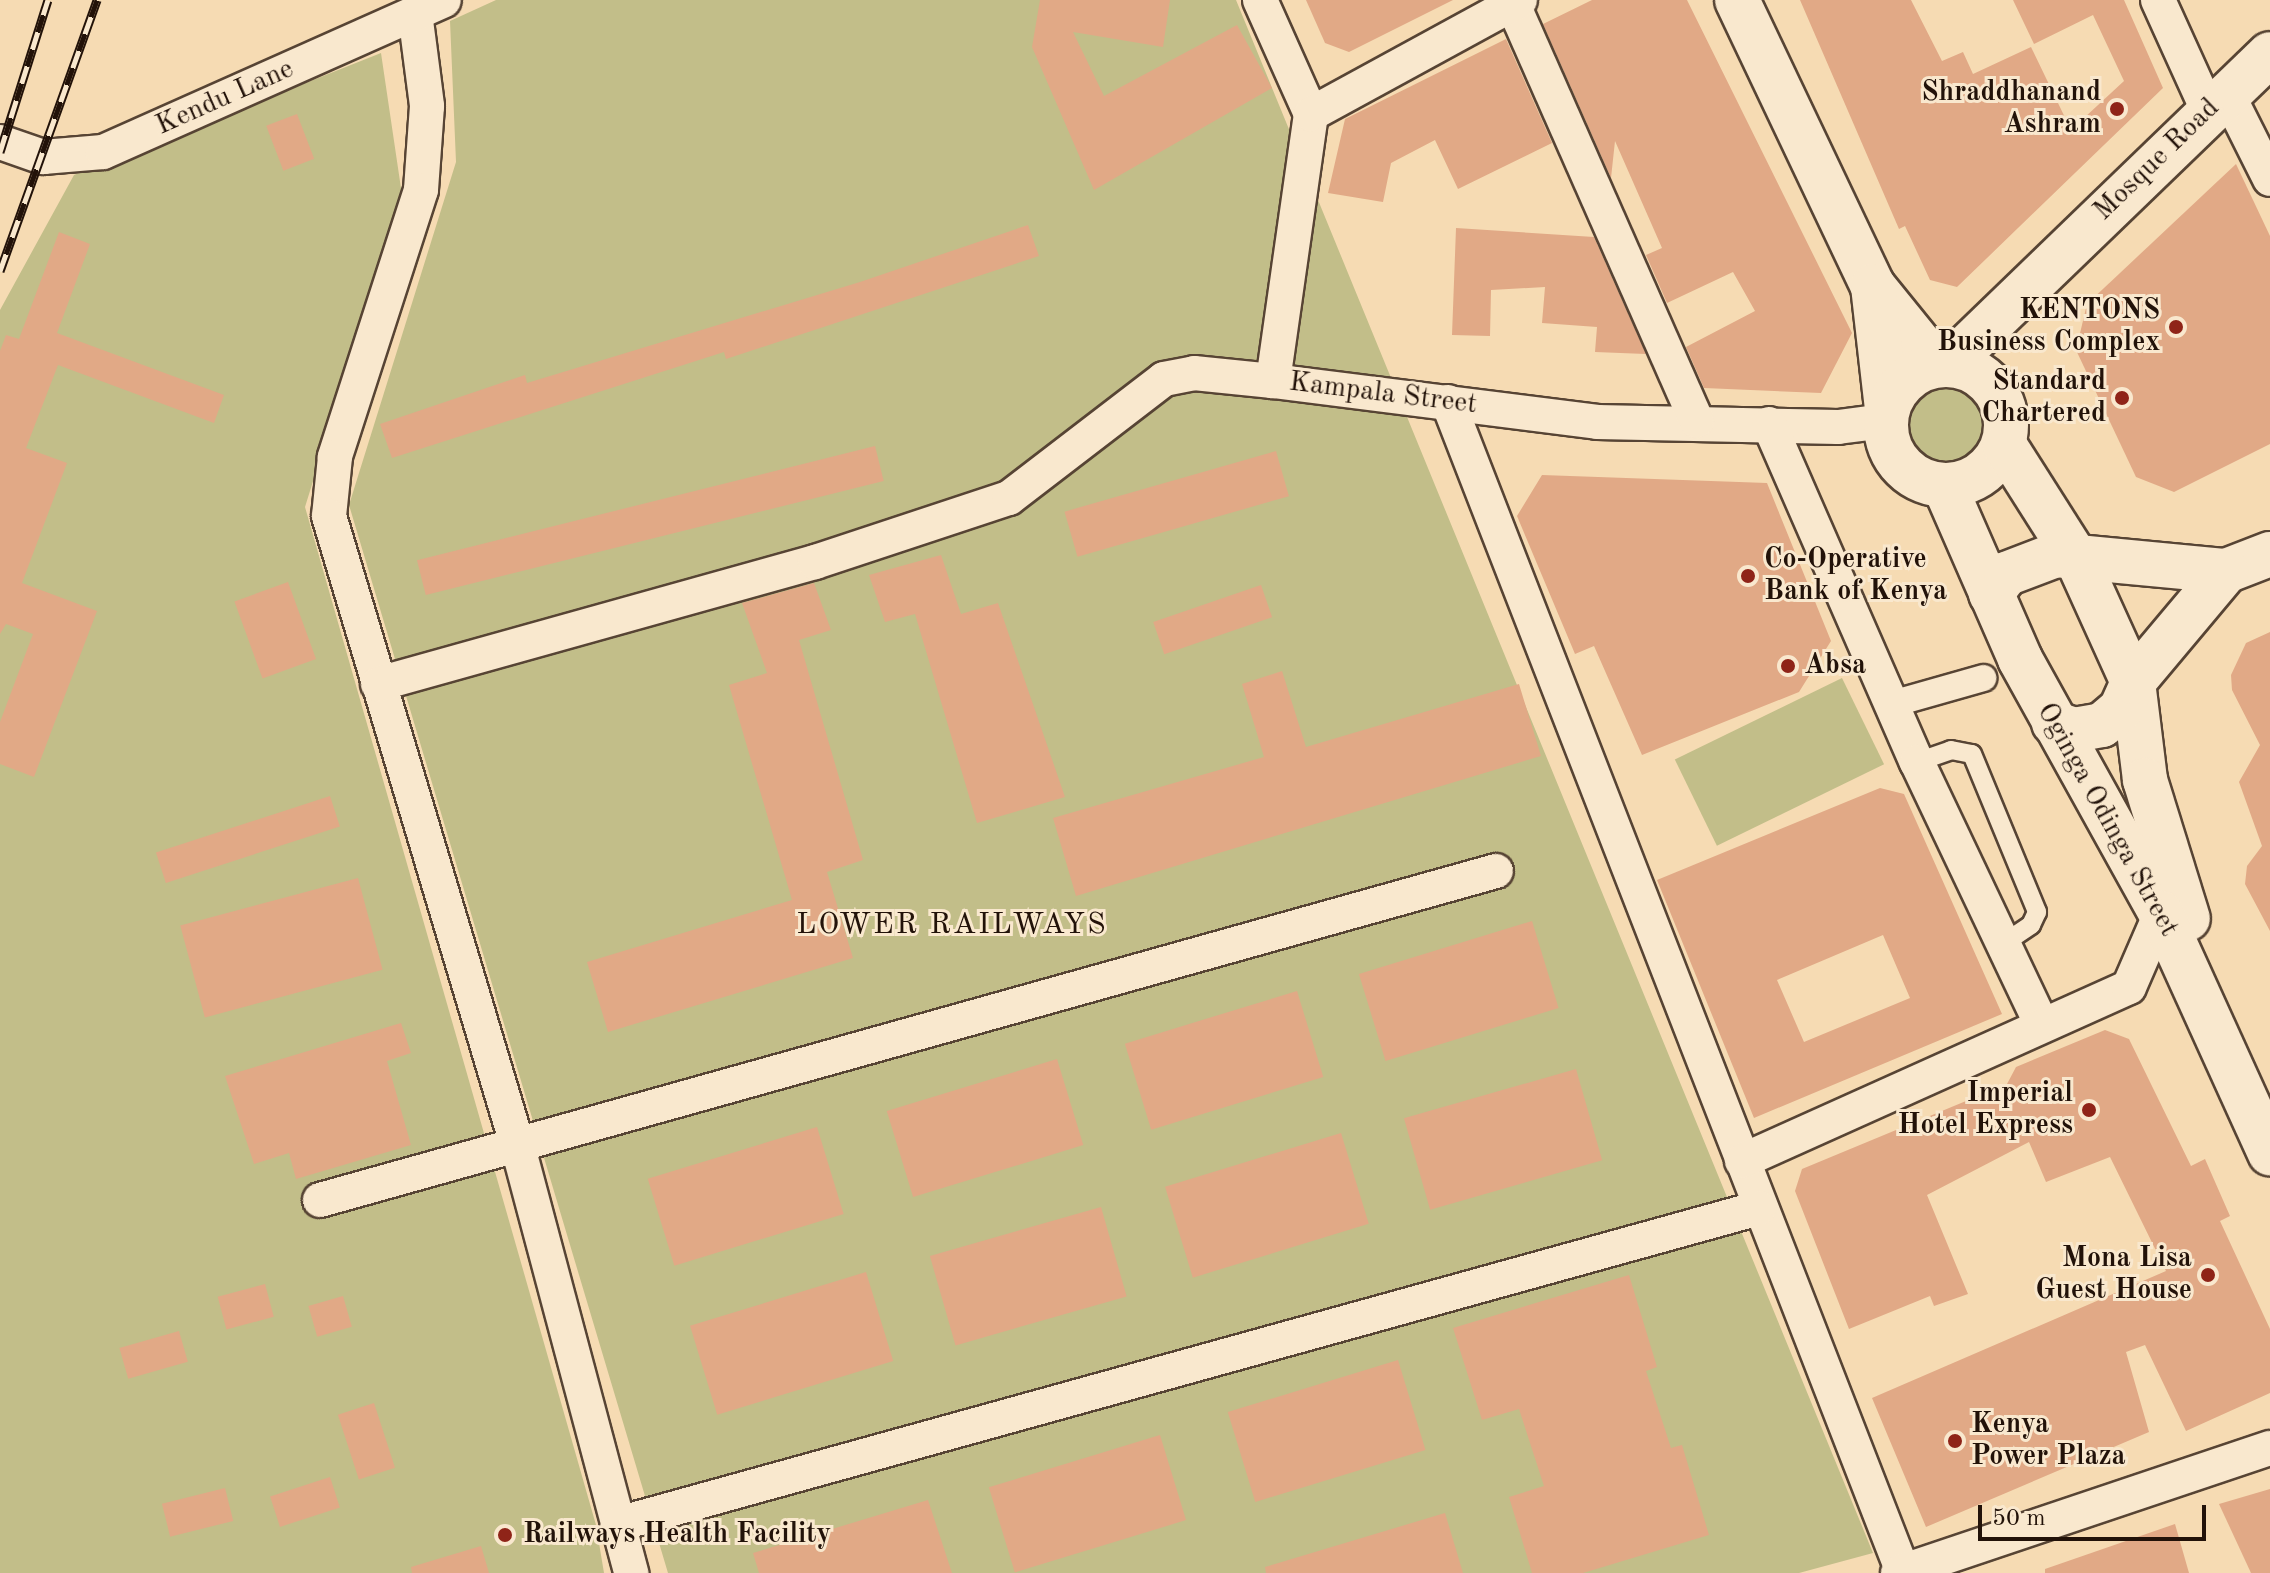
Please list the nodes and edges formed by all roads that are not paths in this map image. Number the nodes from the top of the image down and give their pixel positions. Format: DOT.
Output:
graph roads {
  1 [pos="1260,0"];
  2 [pos="1737,0"];
  3 [pos="2158,0"];
  4 [pos="1515,1"];
  5 [pos="430,7"];
  6 [pos="2270,54"];
  7 [pos="2218,101"];
  8 [pos="1311,114"];
  9 [pos="0,142"];
  10 [pos="2270,179"];
  11 [pos="1873,286"];
  12 [pos="1955,366"];
  13 [pos="1273,381"];
  14 [pos="1448,402"];
  15 [pos="1697,421"];
  16 [pos="1769,424"];
  17 [pos="1887,424"];
  18 [pos="2005,446"];
  19 [pos="1945,487"];
  20 [pos="2270,554"];
  21 [pos="2078,561"];
  22 [pos="2226,571"];
  23 [pos="1991,594"];
  24 [pos="1983,678"];
  25 [pos="2133,682"];
  26 [pos="378,684"];
  27 [pos="1892,704"];
  28 [pos="2054,723"];
  29 [pos="1917,762"];
  30 [pos="1496,871"];
  31 [pos="2171,908"];
  32 [pos="2003,944"];
  33 [pos="2041,1023"];
  34 [pos="2270,1093"];
  35 [pos="518,1147"];
  36 [pos="2270,1153"];
  37 [pos="1742,1161"];
  38 [pos="320,1200"];
  39 [pos="1759,1208"];
  40 [pos="2270,1448"];
  41 [pos="618,1524"];
  42 [pos="1900,1572"];
  43 [pos="631,1573"];
  1 -- 8 [label="street"];
  2 -- 11 [label="main road"];
  3 -- 7 [label="street"];
  4 -- 8 [label="street"];
  4 -- 15 [label="street"];
  5 -- 9 [label="street, Kendu Lane"];
  5 -- 26 [label="street"];
  6 -- 7 [label="main road, Mosque Road"];
  7 -- 10 [label="street"];
  7 -- 12 [label="main road, Mosque Road"];
  8 -- 13 [label="street, Kampala Street"];
  11 -- 12 [label="main road"];
  11 -- 17 [label="main road"];
  12 -- 17 [label="main road"];
  12 -- 18 [label="main road"];
  13 -- 14 [label="street, Kampala Street"];
  13 -- 26 [label="street"];
  14 -- 15 [label="street, Kampala Street"];
  14 -- 37 [label="street"];
  15 -- 16 [label="street, Kampala Street"];
  16 -- 17 [label="street, Kampala Street"];
  16 -- 27 [label="street"];
  17 -- 19 [label="main road"];
  18 -- 19 [label="main road"];
  18 -- 21 [label="main road, Oginga Odinga Street"];
  19 -- 23 [label="main road, Oginga Odinga Street"];
  20 -- 22 [label="main road"];
  21 -- 22 [label="main road"];
  21 -- 23 [label="main road"];
  21 -- 25 [label="main road, Oginga Odinga Street"];
  22 -- 25 [label="main road"];
  23 -- 28 [label="main road, Oginga Odinga Street"];
  24 -- 27 [label="street"];
  25 -- 28 [label="main road"];
  25 -- 31 [label="main road, Oginga Odinga Street"];
  26 -- 35 [label="street"];
  27 -- 29 [label="street"];
  28 -- 31 [label="main road, Oginga Odinga Street"];
  29 -- 32 [label="street"];
  29 -- 32 [label="lane"];
  30 -- 35 [label="street"];
  31 -- 33 [label="street"];
  31 -- 34 [label="main road, Oginga Odinga Street"];
  31 -- 36 [label="main road, Oginga Odinga Street"];
  32 -- 33 [label="street"];
  33 -- 37 [label="street"];
  35 -- 38 [label="street"];
  35 -- 41 [label="street"];
  37 -- 39 [label="street"];
  39 -- 41 [label="street"];
  39 -- 42 [label="street"];
  40 -- 42 [label="street"];
  41 -- 43 [label="street"];
}
